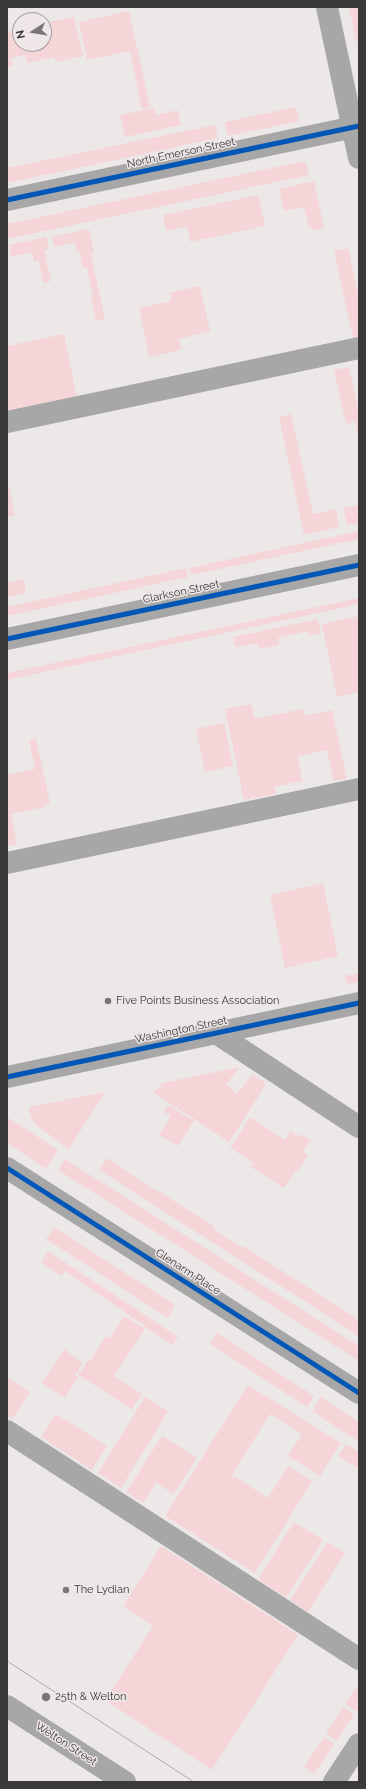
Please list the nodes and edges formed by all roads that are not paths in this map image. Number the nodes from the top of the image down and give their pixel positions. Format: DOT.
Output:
graph roads {
  1 [pos="327,7"];
  2 [pos="356,126"];
  3 [pos="359,158"];
  4 [pos="7,200"];
  5 [pos="359,348"];
  6 [pos="7,422"];
  7 [pos="359,565"];
  8 [pos="7,639"];
  9 [pos="359,789"];
  10 [pos="7,863"];
  11 [pos="359,1003"];
  12 [pos="216,1033"];
  13 [pos="7,1077"];
  14 [pos="359,1127"];
  15 [pos="7,1168"];
  16 [pos="359,1393"];
  17 [pos="7,1430"];
  18 [pos="359,1659"];
  19 [pos="7,1706"];
  20 [pos="359,1744"];
  21 [pos="125,1782"];
  22 [pos="334,1782"];
  1 -- 2 [label="street"];
  2 -- 3 [label="street"];
  2 -- 4 [label="street, North Emerson Street"];
  5 -- 6 [label="street"];
  7 -- 8 [label="street, Clarkson Street"];
  9 -- 10 [label="street"];
  11 -- 12 [label="street, Washington Street"];
  12 -- 13 [label="street, Washington Street"];
  12 -- 14 [label="street"];
  15 -- 16 [label="street, Glenarm Place"];
  17 -- 18 [label="street"];
  19 -- 21 [label="street, Welton Street"];
  20 -- 22 [label="street"];
}
